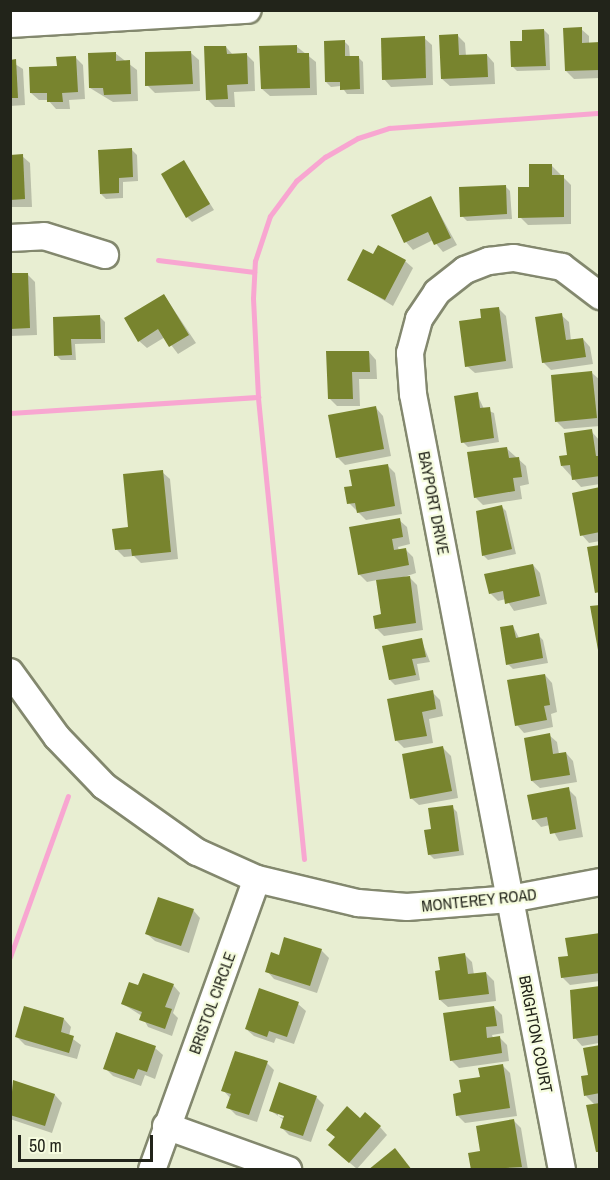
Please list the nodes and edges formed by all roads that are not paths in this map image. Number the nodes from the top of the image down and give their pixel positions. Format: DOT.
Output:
graph roads {
  1 [pos="248,10"];
  2 [pos="10,24"];
  3 [pos="10,238"];
  4 [pos="105,255"];
  5 [pos="600,296"];
  6 [pos="10,672"];
  7 [pos="257,879"];
  8 [pos="600,882"];
  9 [pos="510,900"];
  10 [pos="166,1126"];
  11 [pos="152,1170"];
  12 [pos="288,1170"];
  13 [pos="562,1170"];
  1 -- 2 [label="street"];
  3 -- 4 [label="street"];
  5 -- 9 [label="street, BAYPORT DRIVE"];
  6 -- 7 [label="street, MONTEREY ROAD"];
  7 -- 9 [label="street, MONTEREY ROAD"];
  7 -- 10 [label="street, BRISTOL CIRCLE"];
  8 -- 9 [label="street, MONTEREY ROAD"];
  9 -- 13 [label="street, BRIGHTON COURT"];
  10 -- 11 [label="street, BRISTOL CIRCLE"];
  10 -- 12 [label="street"];
}
